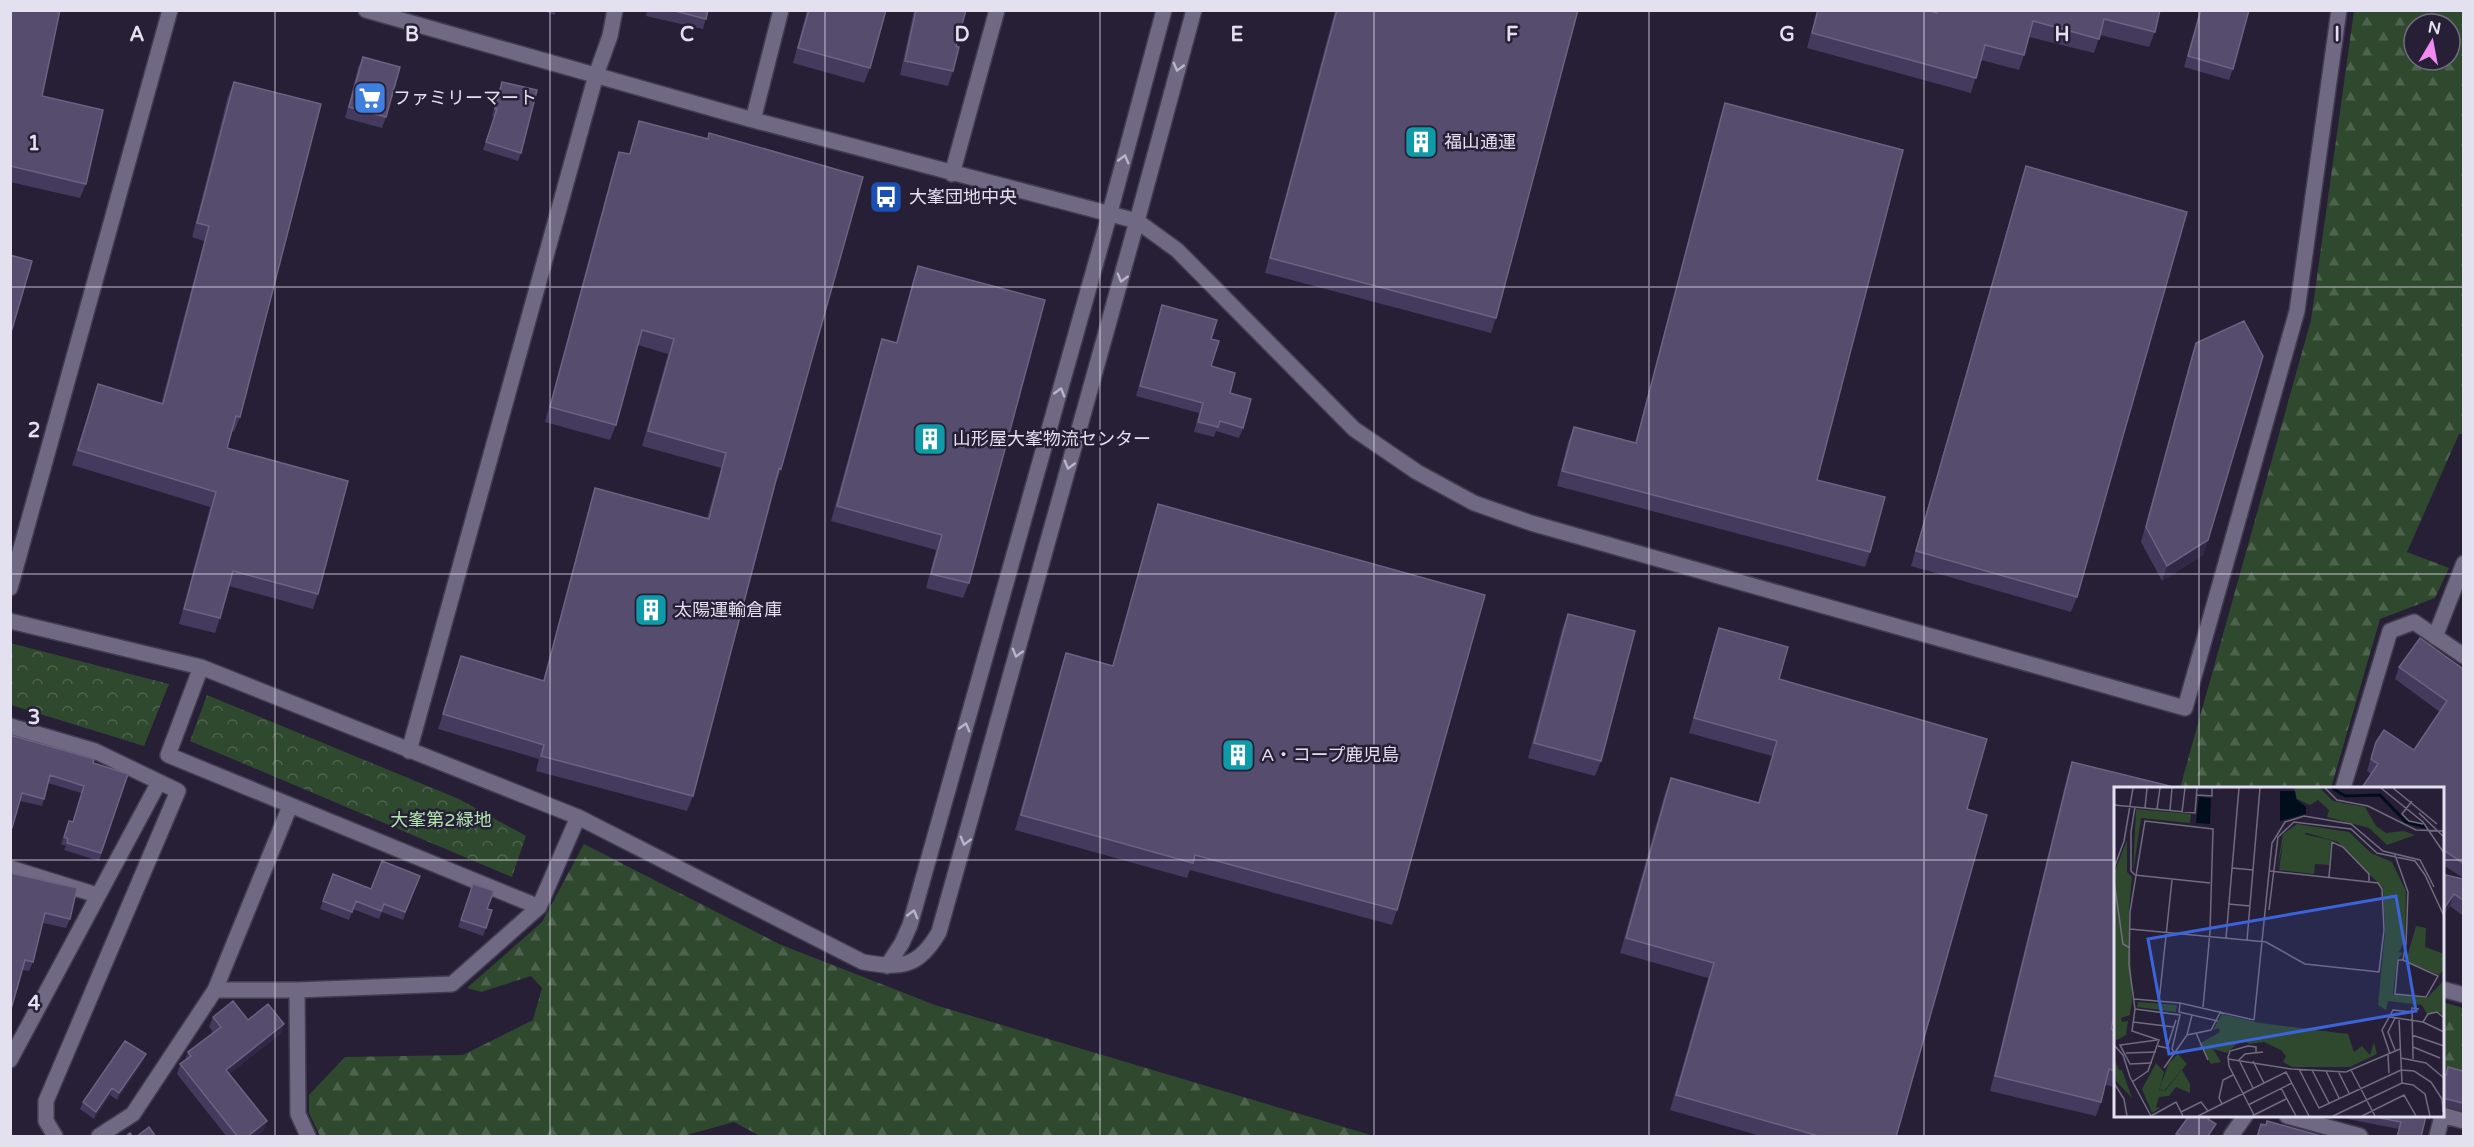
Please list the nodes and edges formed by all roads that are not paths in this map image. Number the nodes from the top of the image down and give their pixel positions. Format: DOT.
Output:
graph roads {
  1 [pos="170,10"];
  2 [pos="366,10"];
  3 [pos="615,10"];
  4 [pos="781,10"];
  5 [pos="997,10"];
  6 [pos="1164,10"];
  7 [pos="1194,10"];
  8 [pos="2339,10"];
  9 [pos="596,75"];
  10 [pos="753,120"];
  11 [pos="952,174"];
  12 [pos="1109,216"];
  13 [pos="1137,221"];
  14 [pos="2463,563"];
  15 [pos="10,588"];
  16 [pos="10,621"];
  17 [pos="2435,637"];
  18 [pos="2463,656"];
  19 [pos="201,667"];
  20 [pos="10,726"];
  21 [pos="409,751"];
  22 [pos="159,782"];
  23 [pos="2344,787"];
  24 [pos="290,806"];
  25 [pos="578,817"];
  26 [pos="10,868"];
  27 [pos="97,895"];
  28 [pos="539,907"];
  29 [pos="887,966"];
  30 [pos="215,990"];
  31 [pos="297,990"];
  32 [pos="2444,990"];
  33 [pos="2463,995"];
  34 [pos="10,1059"];
  35 [pos="2444,1116"];
  36 [pos="2244,1117"];
  37 [pos="2290,1117"];
  38 [pos="2442,1117"];
  39 [pos="2463,1121"];
  40 [pos="54,1137"];
  41 [pos="99,1137"];
  42 [pos="308,1137"];
  43 [pos="2231,1137"];
  44 [pos="2360,1137"];
  45 [pos="2437,1137"];
  1 -- 15 [label="street"];
  2 -- 9 [label="street"];
  3 -- 9 [label="street"];
  4 -- 10 [label="street"];
  5 -- 11 [label="street"];
  12 -- 6 [label="street, one-way"];
  7 -- 13 [label="street, one-way"];
  8 -- 13 [label="street"];
  9 -- 10 [label="street"];
  9 -- 21 [label="street"];
  10 -- 11 [label="street"];
  11 -- 12 [label="street"];
  12 -- 13 [label="street"];
  29 -- 12 [label="street, one-way"];
  13 -- 29 [label="street, one-way"];
  14 -- 17 [label="street"];
  16 -- 19 [label="street"];
  17 -- 18 [label="street"];
  17 -- 23 [label="street"];
  19 -- 21 [label="street"];
  19 -- 24 [label="street"];
  20 -- 22 [label="street"];
  21 -- 25 [label="street"];
  22 -- 27 [label="street"];
  22 -- 40 [label="street"];
  24 -- 28 [label="street"];
  24 -- 30 [label="street"];
  25 -- 28 [label="street"];
  25 -- 29 [label="street"];
  26 -- 27 [label="street"];
  27 -- 34 [label="street"];
  28 -- 31 [label="street"];
  30 -- 31 [label="street"];
  30 -- 41 [label="street"];
  31 -- 42 [label="street"];
  32 -- 33 [label="street"];
  35 -- 39 [label="street"];
  36 -- 43 [label="street"];
  37 -- 44 [label="street"];
  38 -- 45 [label="street"];
}
